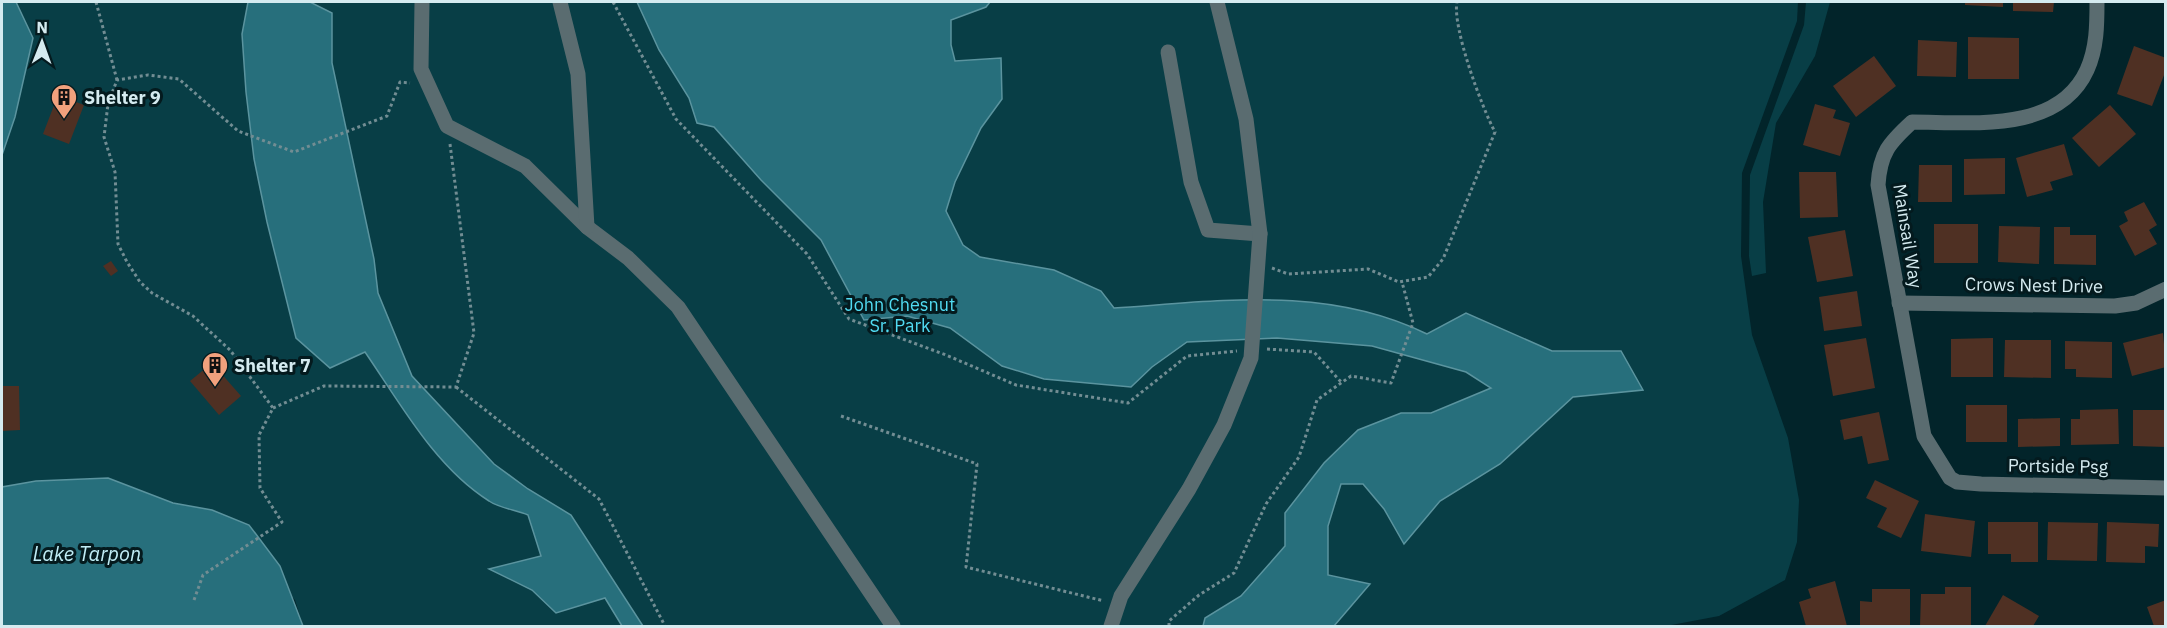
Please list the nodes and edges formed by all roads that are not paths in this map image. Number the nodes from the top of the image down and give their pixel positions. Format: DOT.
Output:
graph roads {
  1 [pos="422,2"];
  2 [pos="560,2"];
  3 [pos="1217,2"];
  4 [pos="2097,2"];
  5 [pos="1168,52"];
  6 [pos="587,227"];
  7 [pos="1260,234"];
  8 [pos="2166,289"];
  9 [pos="1899,303"];
  10 [pos="1950,478"];
  11 [pos="2166,488"];
  12 [pos="893,627"];
  13 [pos="1111,627"];
  1 -- 6 [label="street"];
  2 -- 6 [label="street"];
  3 -- 7 [label="street"];
  4 -- 9 [label="street, Mainsail Way"];
  5 -- 7 [label="street"];
  6 -- 12 [label="street"];
  7 -- 13 [label="street"];
  8 -- 9 [label="street, Crows Nest Drive"];
  9 -- 10 [label="street, Mainsail Way"];
  10 -- 11 [label="street, Portside Psg"];
}
